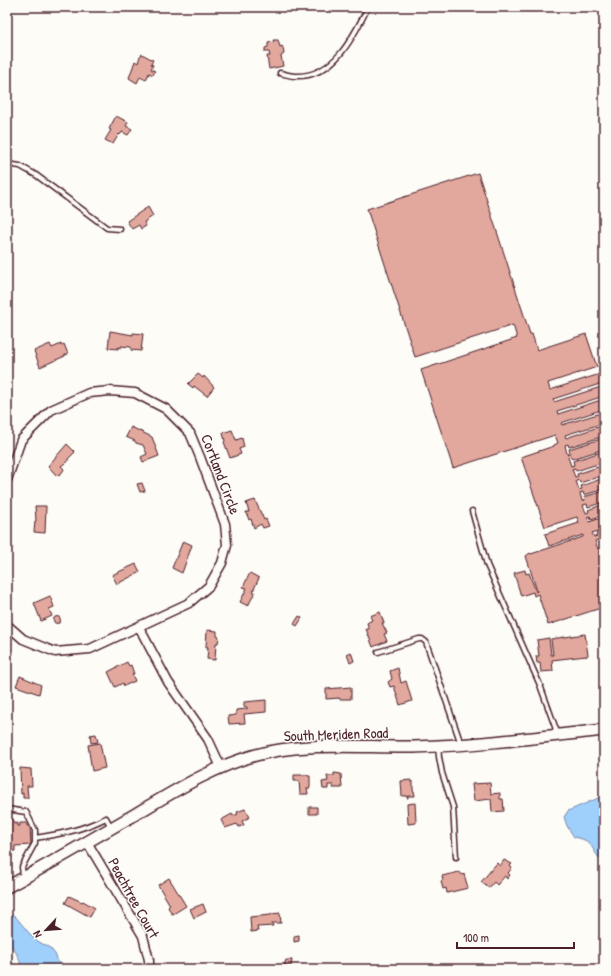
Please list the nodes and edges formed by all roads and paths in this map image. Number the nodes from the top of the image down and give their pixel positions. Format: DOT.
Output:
graph roads {
  1 [pos="368,7"];
  2 [pos="280,73"];
  3 [pos="7,164"];
  4 [pos="120,229"];
  5 [pos="7,480"];
  6 [pos="472,510"];
  7 [pos="7,626"];
  8 [pos="139,627"];
  9 [pos="378,652"];
  10 [pos="604,730"];
  11 [pos="558,735"];
  12 [pos="461,744"];
  13 [pos="438,746"];
  14 [pos="221,767"];
  15 [pos="7,809"];
  16 [pos="111,828"];
  17 [pos="35,838"];
  18 [pos="87,842"];
  19 [pos="456,857"];
  20 [pos="23,878"];
  21 [pos="7,887"];
  22 [pos="149,969"];
  1 -- 2 [label="lane"];
  3 -- 4 [label="lane"];
  5 -- 8 [label="street, Cortland Circle"];
  6 -- 11 [label="lane"];
  7 -- 8 [label="street, Cortland Circle"];
  8 -- 14 [label="street"];
  9 -- 12 [label="lane"];
  10 -- 11 [label="main road, South Meriden Road"];
  11 -- 12 [label="main road, South Meriden Road"];
  12 -- 13 [label="main road, South Meriden Road"];
  13 -- 14 [label="main road, South Meriden Road"];
  13 -- 19 [label="lane"];
  14 -- 16 [label="main road, South Meriden Road"];
  15 -- 17 [label="lane"];
  16 -- 17 [label="lane"];
  16 -- 18 [label="main road, South Meriden Road"];
  17 -- 20 [label="lane"];
  18 -- 20 [label="main road, South Meriden Road"];
  18 -- 22 [label="street, Peachtree Court"];
  20 -- 21 [label="main road, South Meriden Road"];
}
